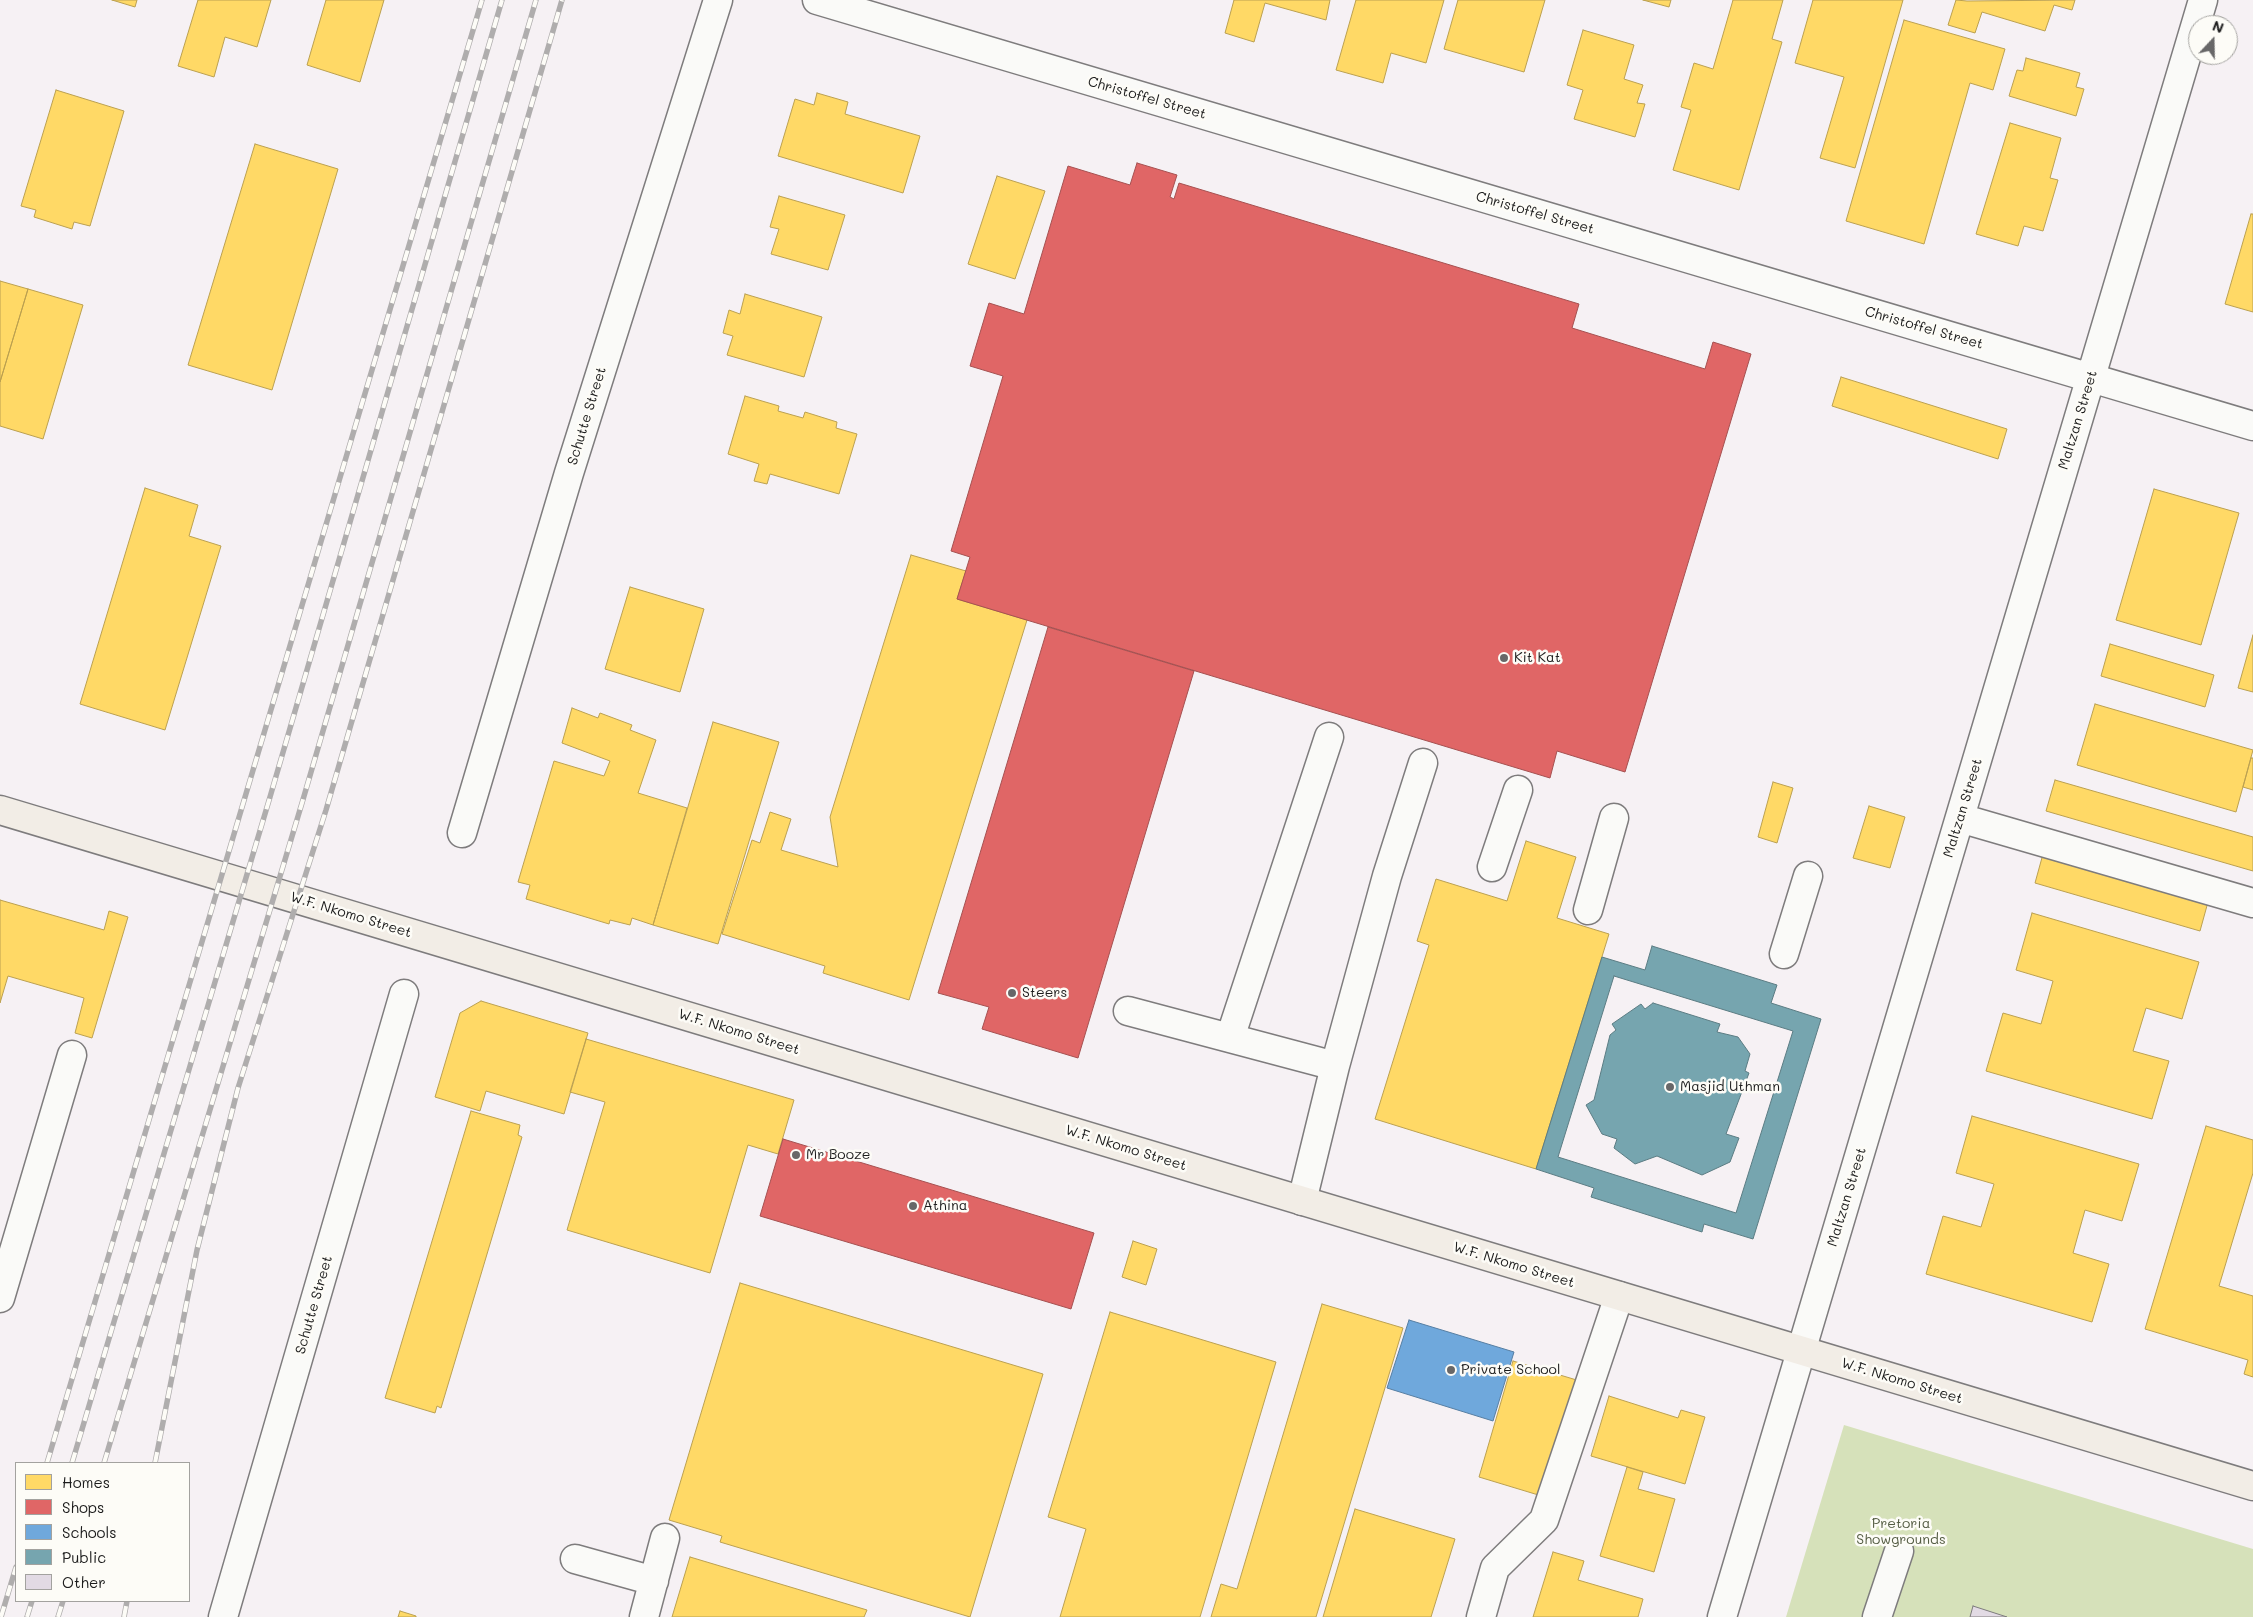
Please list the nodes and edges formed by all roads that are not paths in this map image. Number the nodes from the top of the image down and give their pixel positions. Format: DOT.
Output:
graph roads {
  1 [pos="718,0"];
  2 [pos="817,0"];
  3 [pos="2203,0"];
  4 [pos="2091,377"];
  5 [pos="2253,426"];
  6 [pos="1329,737"];
  7 [pos="1423,763"];
  8 [pos="1518,790"];
  9 [pos="0,810"];
  10 [pos="1614,818"];
  11 [pos="1960,818"];
  12 [pos="462,833"];
  13 [pos="1492,867"];
  14 [pos="1808,876"];
  15 [pos="2253,903"];
  16 [pos="1588,910"];
  17 [pos="1784,954"];
  18 [pos="404,994"];
  19 [pos="1128,1011"];
  20 [pos="1230,1038"];
  21 [pos="72,1056"];
  22 [pos="1335,1066"];
  23 [pos="1302,1201"];
  24 [pos="1619,1296"];
  25 [pos="0,1298"];
  26 [pos="1802,1350"];
  27 [pos="2253,1486"];
  28 [pos="665,1538"];
  29 [pos="1899,1551"];
  30 [pos="576,1558"];
  31 [pos="654,1581"];
  32 [pos="223,1617"];
  33 [pos="644,1617"];
  34 [pos="1481,1617"];
  35 [pos="1722,1617"];
  36 [pos="1877,1617"];
  1 -- 12 [label="street, Schutte Street"];
  2 -- 4 [label="street, Christoffel Street"];
  3 -- 4 [label="street, Maltzan Street"];
  4 -- 5 [label="street, Christoffel Street"];
  4 -- 11 [label="street, Maltzan Street"];
  6 -- 20 [label="street"];
  7 -- 22 [label="street"];
  8 -- 13 [label="street"];
  9 -- 23 [label="main road, W.F. Nkomo Street"];
  10 -- 16 [label="street"];
  11 -- 15 [label="street"];
  11 -- 26 [label="street, Maltzan Street"];
  14 -- 17 [label="street"];
  18 -- 32 [label="street, Schutte Street"];
  19 -- 20 [label="street"];
  20 -- 22 [label="street"];
  21 -- 25 [label="street"];
  22 -- 23 [label="street"];
  23 -- 24 [label="main road, W.F. Nkomo Street"];
  24 -- 26 [label="main road, W.F. Nkomo Street"];
  24 -- 34 [label="street"];
  26 -- 27 [label="main road, W.F. Nkomo Street"];
  26 -- 35 [label="street, Maltzan Street"];
  28 -- 31 [label="street"];
  29 -- 36 [label="street"];
  30 -- 31 [label="street"];
  31 -- 33 [label="street"];
}
